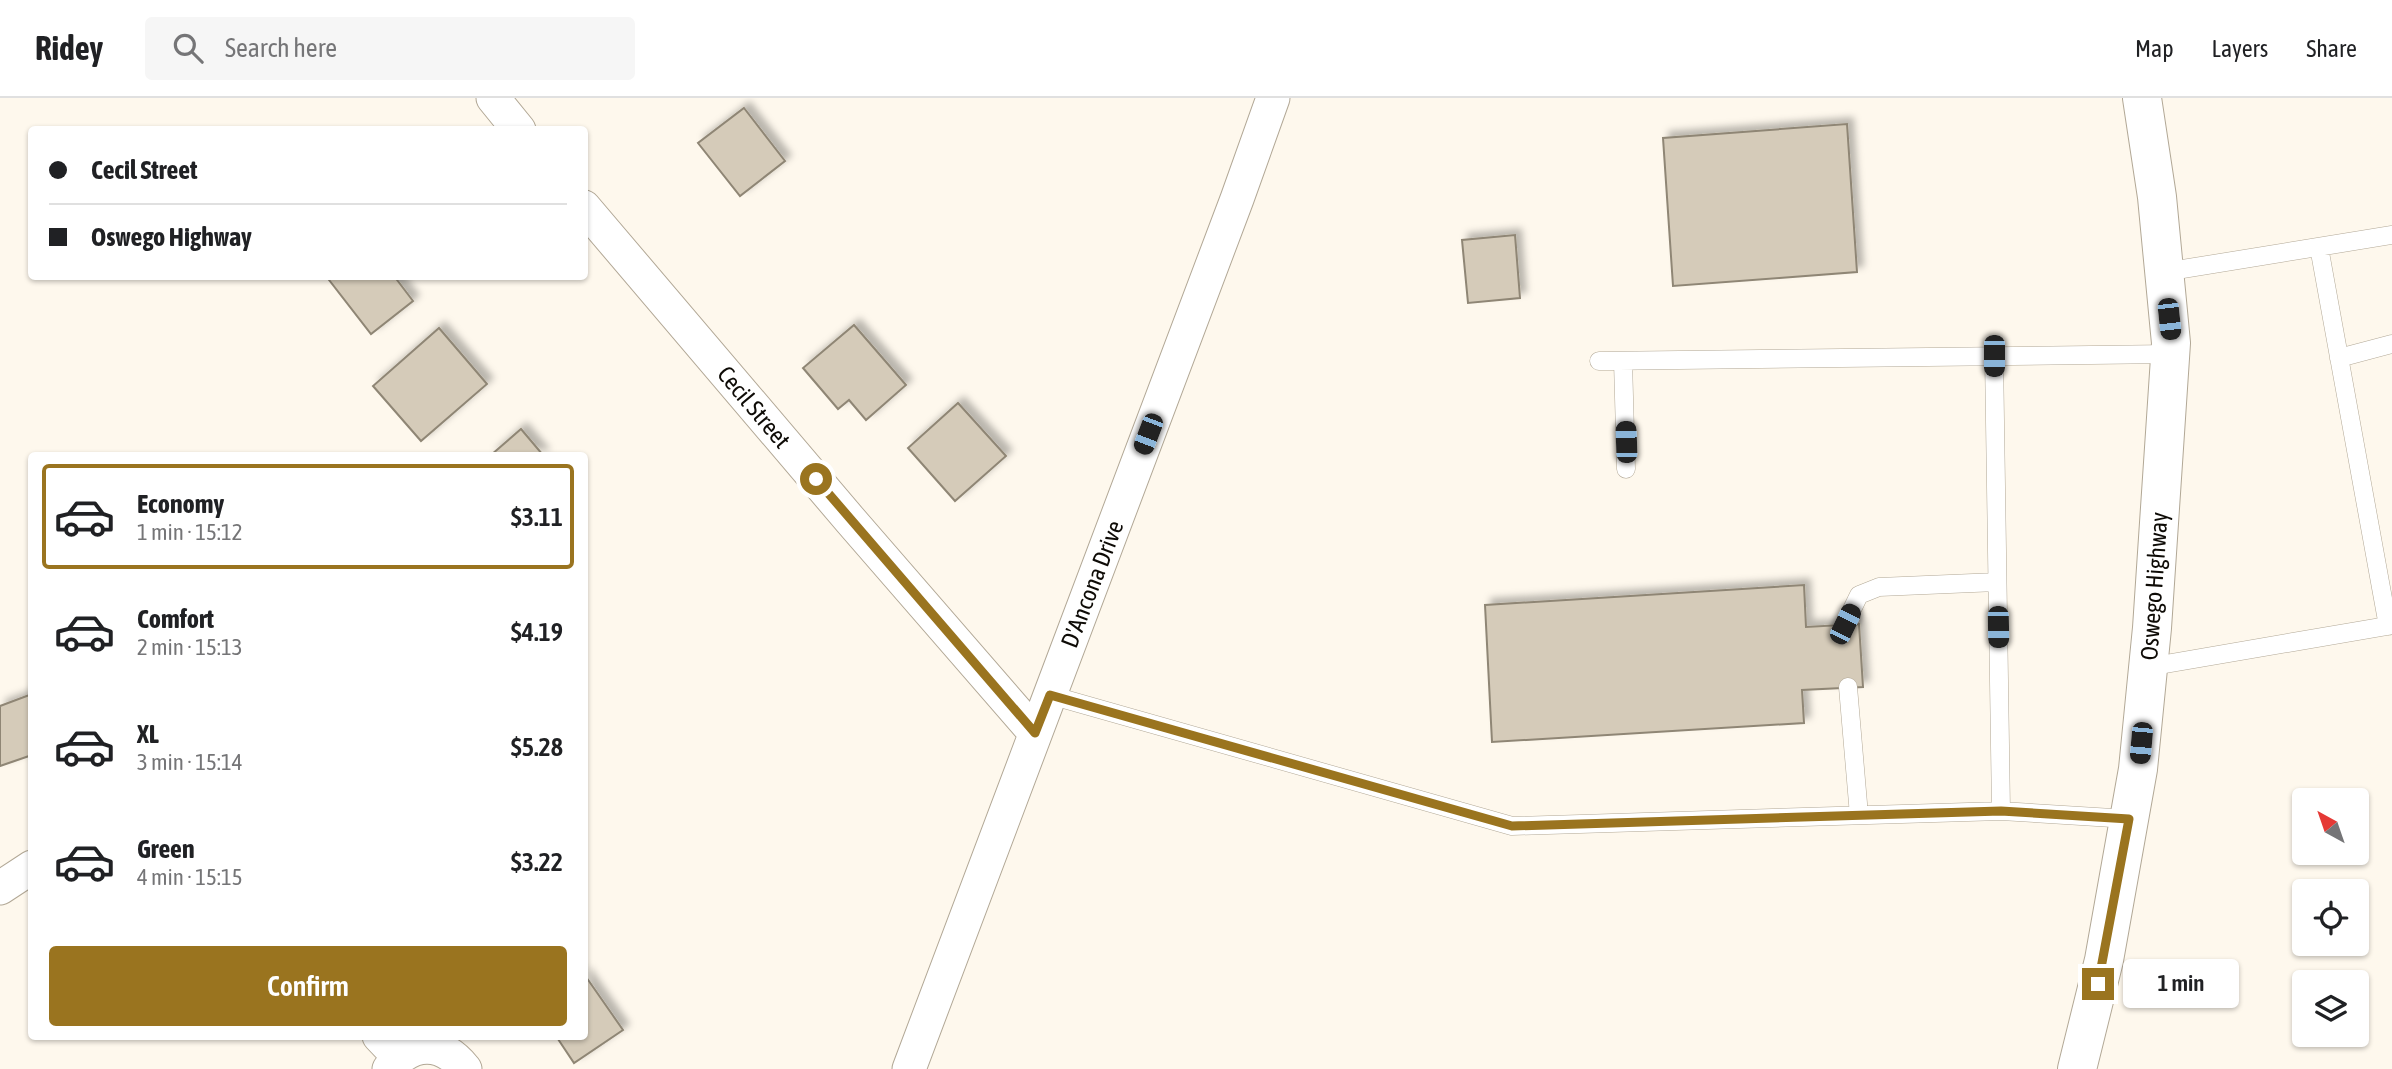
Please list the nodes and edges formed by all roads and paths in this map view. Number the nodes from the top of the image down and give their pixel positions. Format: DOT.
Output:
graph roads {
  1 [pos="493,98"];
  2 [pos="1273,98"];
  3 [pos="2142,98"];
  4 [pos="516,126"];
  5 [pos="588,211"];
  6 [pos="2392,235"];
  7 [pos="2319,247"];
  8 [pos="2164,272"];
  9 [pos="2392,344"];
  10 [pos="2170,354"];
  11 [pos="1994,356"];
  12 [pos="2339,358"];
  13 [pos="1599,361"];
  14 [pos="1623,361"];
  15 [pos="1626,470"];
  16 [pos="1997,582"];
  17 [pos="1845,624"];
  18 [pos="2390,625"];
  19 [pos="2148,667"];
  20 [pos="1848,687"];
  21 [pos="1050,695"];
  22 [pos="1035,733"];
  23 [pos="2001,811"];
  24 [pos="1859,815"];
  25 [pos="2129,819"];
  26 [pos="28,870"];
  27 [pos="0,888"];
  28 [pos="389,1054"];
  29 [pos="465,1069"];
  30 [pos="909,1069"];
  31 [pos="2077,1069"];
  1 -- 4 [label="street"];
  2 -- 21 [label="street, D'Ancona Drive"];
  3 -- 8 [label="main road, Oswego Highway"];
  5 -- 22 [label="street, Cecil Street"];
  6 -- 7 [label="lane"];
  7 -- 8 [label="lane"];
  7 -- 12 [label="lane"];
  8 -- 10 [label="main road, Oswego Highway"];
  9 -- 12 [label="lane"];
  10 -- 11 [label="lane"];
  10 -- 19 [label="main road, Oswego Highway"];
  11 -- 14 [label="lane"];
  11 -- 16 [label="lane"];
  12 -- 18 [label="lane"];
  13 -- 14 [label="lane"];
  14 -- 15 [label="lane"];
  16 -- 17 [label="lane"];
  16 -- 23 [label="lane"];
  18 -- 19 [label="lane"];
  19 -- 25 [label="main road, Oswego Highway"];
  20 -- 24 [label="lane"];
  21 -- 22 [label="street, D'Ancona Drive"];
  21 -- 24 [label="lane"];
  22 -- 30 [label="street, D'Ancona Drive"];
  23 -- 24 [label="lane"];
  23 -- 25 [label="lane"];
  25 -- 31 [label="main road, Oswego Highway"];
  26 -- 27 [label="street"];
  28 -- 29 [label="street"];
}
